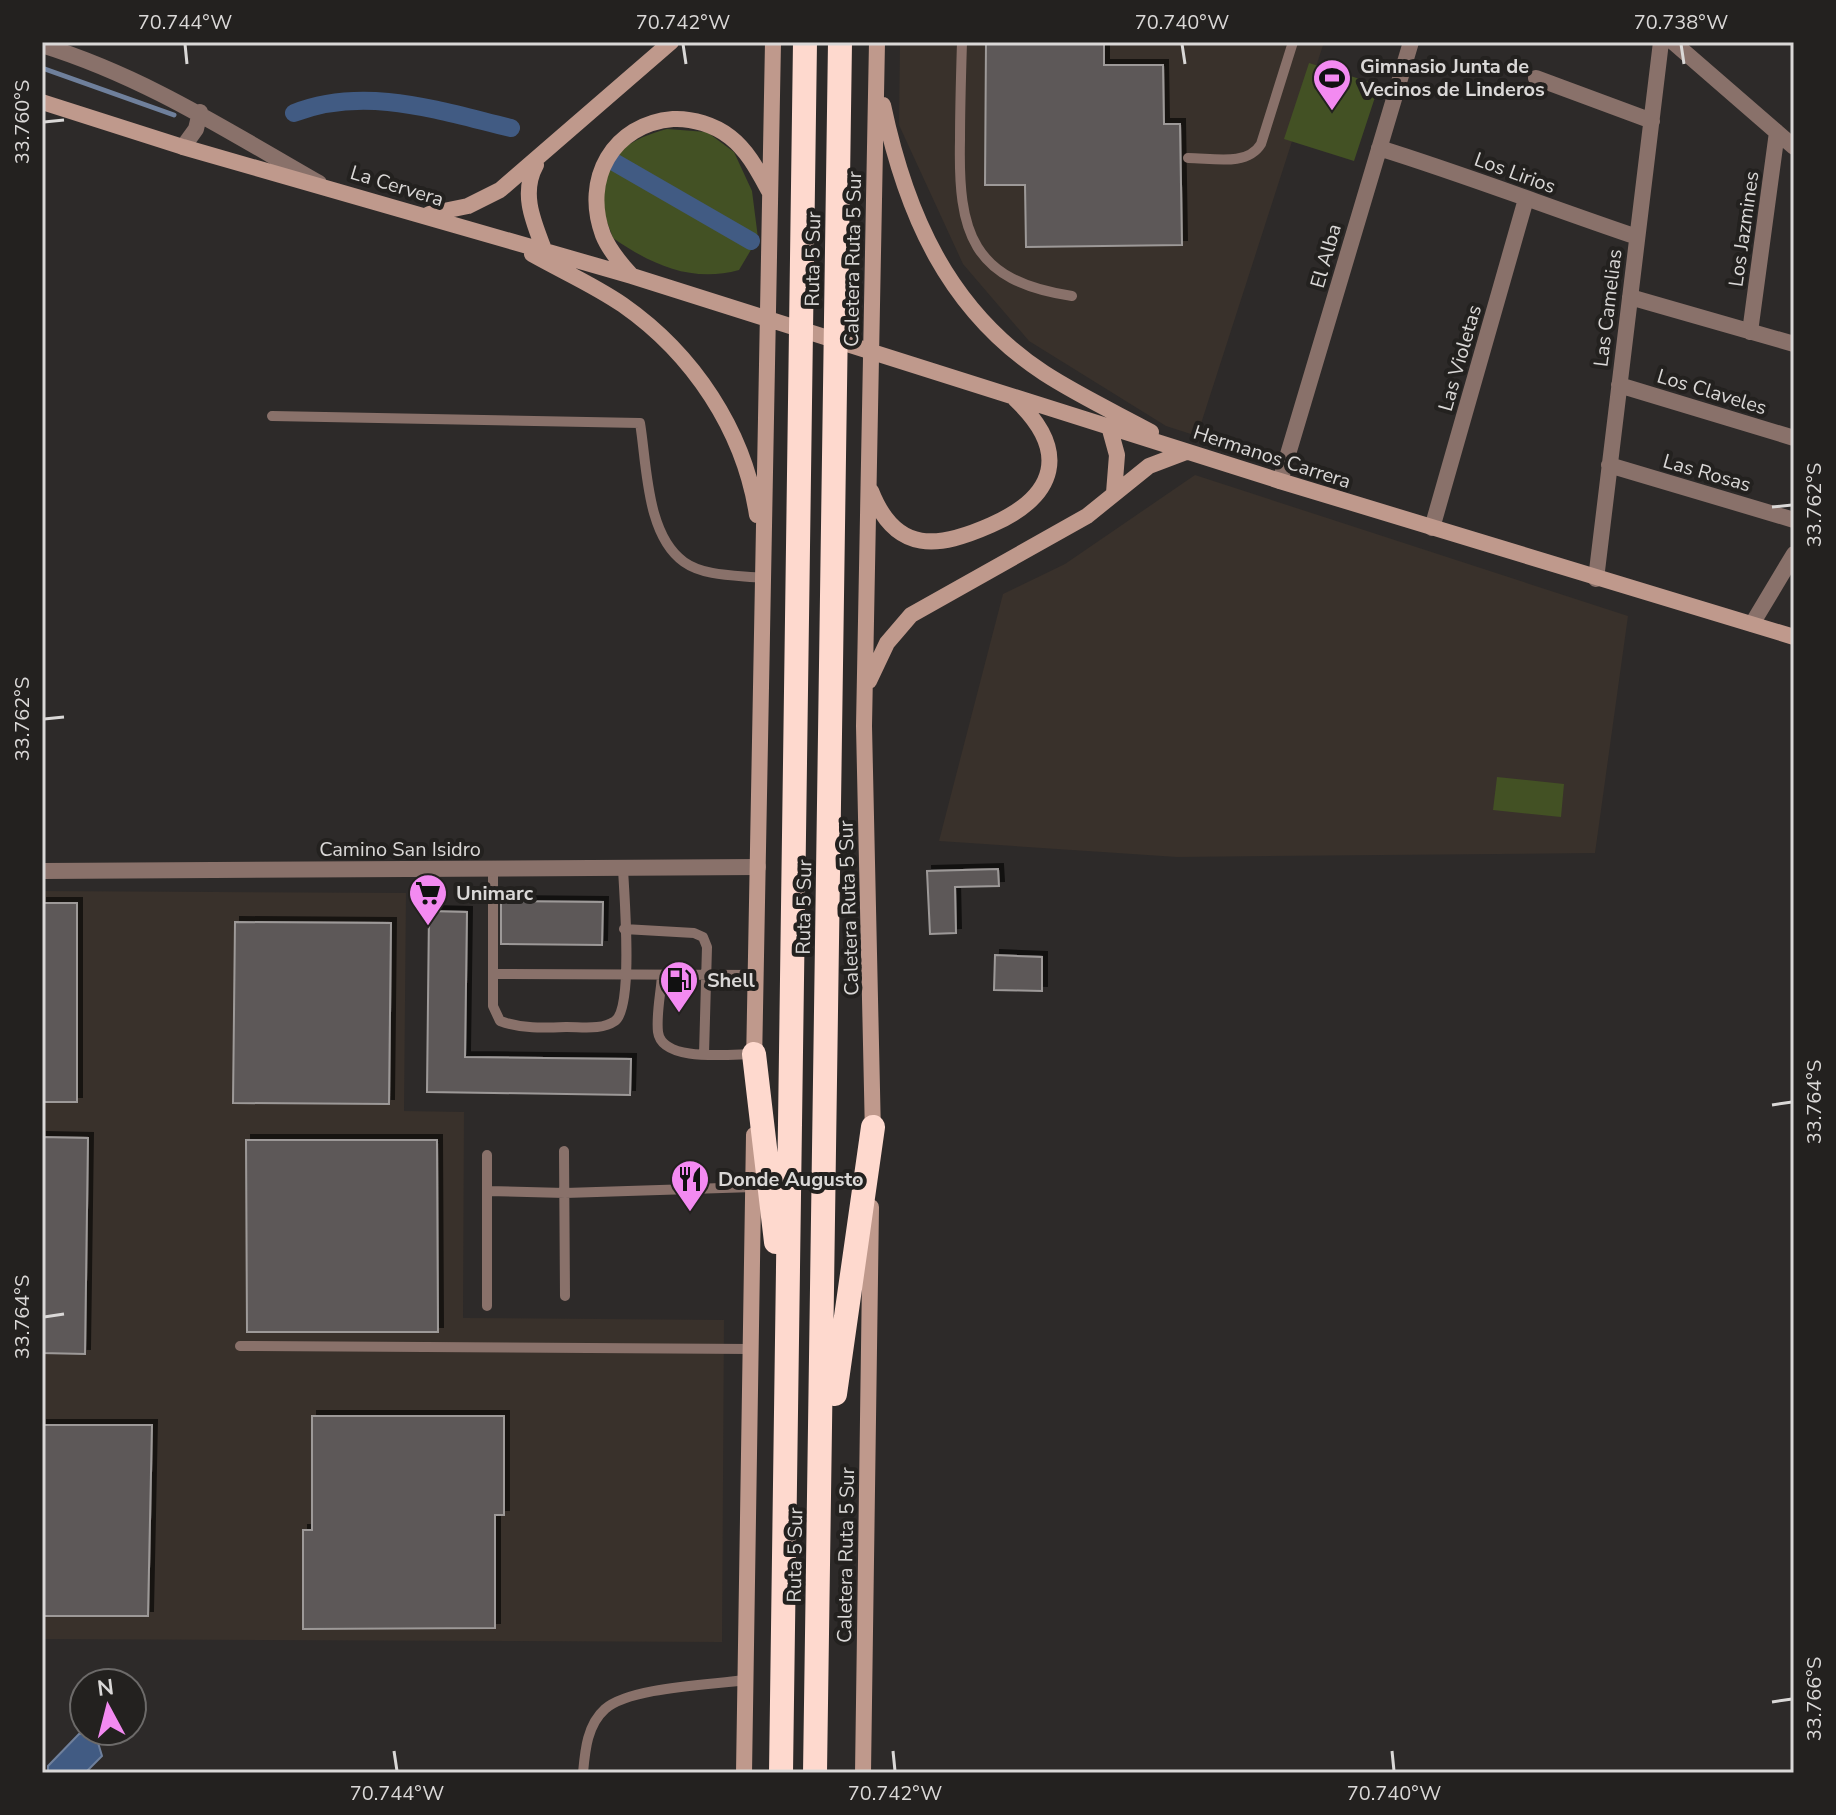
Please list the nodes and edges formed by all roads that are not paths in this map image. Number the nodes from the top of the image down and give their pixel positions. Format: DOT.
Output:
graph roads {
  1 [pos="671,42"];
  2 [pos="773,42"];
  3 [pos="805,42"];
  4 [pos="840,42"];
  5 [pos="877,42"];
  6 [pos="962,42"];
  7 [pos="1293,42"];
  8 [pos="1411,42"];
  9 [pos="1661,42"];
  10 [pos="1673,42"];
  11 [pos="42,45"];
  12 [pos="877,69"];
  13 [pos="1536,78"];
  14 [pos="42,102"];
  15 [pos="200,112"];
  16 [pos="1652,121"];
  17 [pos="1777,132"];
  18 [pos="183,147"];
  19 [pos="1794,147"];
  20 [pos="1379,148"];
  21 [pos="541,157"];
  22 [pos="1188,158"];
  23 [pos="320,183"];
  24 [pos="770,192"];
  25 [pos="1526,199"];
  26 [pos="422,215"];
  27 [pos="1637,237"];
  28 [pos="502,238"];
  29 [pos="545,252"];
  30 [pos="632,276"];
  31 [pos="1072,296"];
  32 [pos="1630,297"];
  33 [pos="740,309"];
  34 [pos="1750,332"];
  35 [pos="1794,344"];
  36 [pos="1619,385"];
  37 [pos="1011,395"];
  38 [pos="272,416"];
  39 [pos="1109,426"];
  40 [pos="1794,438"];
  41 [pos="1188,452"];
  42 [pos="1609,465"];
  43 [pos="1280,481"];
  44 [pos="869,486"];
  45 [pos="1114,493"];
  46 [pos="1794,520"];
  47 [pos="1432,528"];
  48 [pos="1794,554"];
  49 [pos="763,558"];
  50 [pos="763,578"];
  51 [pos="1596,579"];
  52 [pos="1752,624"];
  53 [pos="1794,637"];
  54 [pos="865,696"];
  55 [pos="758,867"];
  56 [pos="493,868"];
  57 [pos="623,868"];
  58 [pos="42,871"];
  59 [pos="624,929"];
  60 [pos="494,974"];
  61 [pos="626,975"];
  62 [pos="662,975"];
  63 [pos="707,975"];
  64 [pos="756,975"];
  65 [pos="704,1054"];
  66 [pos="754,1054"];
  67 [pos="873,1127"];
  68 [pos="564,1151"];
  69 [pos="487,1155"];
  70 [pos="754,1187"];
  71 [pos="487,1191"];
  72 [pos="565,1193"];
  73 [pos="565,1296"];
  74 [pos="487,1306"];
  75 [pos="788,1341"];
  76 [pos="240,1346"];
  77 [pos="751,1349"];
  78 [pos="819,1528"];
  79 [pos="745,1680"];
  80 [pos="583,1773"];
  81 [pos="744,1773"];
  82 [pos="781,1773"];
  83 [pos="815,1773"];
  84 [pos="863,1773"];
  1 -- 21 [label="main road"];
  2 -- 24 [label="main road"];
  3 -- 75 [label="highway, Ruta 5 Sur"];
  4 -- 78 [label="highway, Ruta 5 Sur"];
  5 -- 12 [label="main road, Caletera Ruta 5 Sur"];
  6 -- 31 [label="lane"];
  7 -- 22 [label="lane"];
  8 -- 20 [label="street, El Alba"];
  9 -- 16 [label="street, Las Camelias"];
  10 -- 17 [label="street"];
  11 -- 15 [label="street"];
  12 -- 41 [label="main road"];
  12 -- 44 [label="main road, Caletera Ruta 5 Sur"];
  13 -- 16 [label="street"];
  14 -- 18 [label="main road, La Cervera"];
  15 -- 18 [label="street"];
  15 -- 23 [label="street"];
  16 -- 27 [label="street, Las Camelias"];
  17 -- 19 [label="street"];
  17 -- 34 [label="street, Los Jazmines"];
  18 -- 23 [label="main road, La Cervera"];
  20 -- 25 [label="street, Los Lirios"];
  20 -- 43 [label="street, El Alba"];
  21 -- 26 [label="main road"];
  21 -- 29 [label="main road"];
  23 -- 26 [label="main road, La Cervera"];
  24 -- 30 [label="main road"];
  24 -- 49 [label="main road"];
  25 -- 27 [label="street, Los Lirios"];
  25 -- 47 [label="street, Las Violetas"];
  26 -- 28 [label="main road, La Cervera"];
  27 -- 32 [label="street, Las Camelias"];
  28 -- 29 [label="main road, La Cervera"];
  28 -- 49 [label="main road"];
  29 -- 30 [label="main road, La Cervera"];
  30 -- 33 [label="main road, La Cervera"];
  32 -- 34 [label="street"];
  32 -- 36 [label="street, Las Camelias"];
  33 -- 37 [label="main road, Hermanos Carrera"];
  34 -- 35 [label="street"];
  36 -- 40 [label="street, Los Claveles"];
  36 -- 42 [label="street, Las Camelias"];
  37 -- 39 [label="main road, Hermanos Carrera"];
  37 -- 44 [label="main road"];
  38 -- 50 [label="lane"];
  39 -- 41 [label="main road, Hermanos Carrera"];
  39 -- 45 [label="main road"];
  41 -- 43 [label="main road, Hermanos Carrera"];
  41 -- 45 [label="main road"];
  42 -- 46 [label="street, Las Rosas"];
  42 -- 51 [label="street, Las Camelias"];
  43 -- 47 [label="main road, Hermanos Carrera"];
  44 -- 54 [label="main road, Caletera Ruta 5 Sur"];
  45 -- 54 [label="main road"];
  47 -- 51 [label="main road, Hermanos Carrera"];
  48 -- 52 [label="street"];
  49 -- 50 [label="main road"];
  50 -- 55 [label="main road"];
  51 -- 52 [label="main road, Hermanos Carrera"];
  52 -- 53 [label="main road, Hermanos Carrera"];
  54 -- 67 [label="main road, Caletera Ruta 5 Sur"];
  55 -- 57 [label="street, Camino San Isidro"];
  55 -- 64 [label="main road"];
  56 -- 57 [label="street, Camino San Isidro"];
  56 -- 58 [label="street, Camino San Isidro"];
  56 -- 60 [label="lane"];
  57 -- 59 [label="lane"];
  59 -- 61 [label="lane"];
  59 -- 63 [label="lane"];
  60 -- 61 [label="lane"];
  60 -- 61 [label="lane"];
  61 -- 62 [label="lane"];
  62 -- 63 [label="lane"];
  62 -- 65 [label="lane"];
  63 -- 64 [label="lane"];
  63 -- 65 [label="lane"];
  64 -- 66 [label="main road"];
  65 -- 66 [label="lane"];
  66 -- 70 [label="main road"];
  66 -- 75 [label="highway"];
  67 -- 78 [label="highway"];
  67 -- 84 [label="main road, Caletera Ruta 5 Sur"];
  68 -- 72 [label="lane"];
  69 -- 71 [label="lane"];
  70 -- 72 [label="lane"];
  70 -- 77 [label="main road"];
  71 -- 72 [label="lane"];
  71 -- 74 [label="lane"];
  72 -- 73 [label="lane"];
  75 -- 82 [label="highway, Ruta 5 Sur"];
  76 -- 77 [label="lane"];
  77 -- 79 [label="main road"];
  78 -- 83 [label="highway, Ruta 5 Sur"];
  79 -- 80 [label="lane"];
  79 -- 81 [label="main road"];
}
